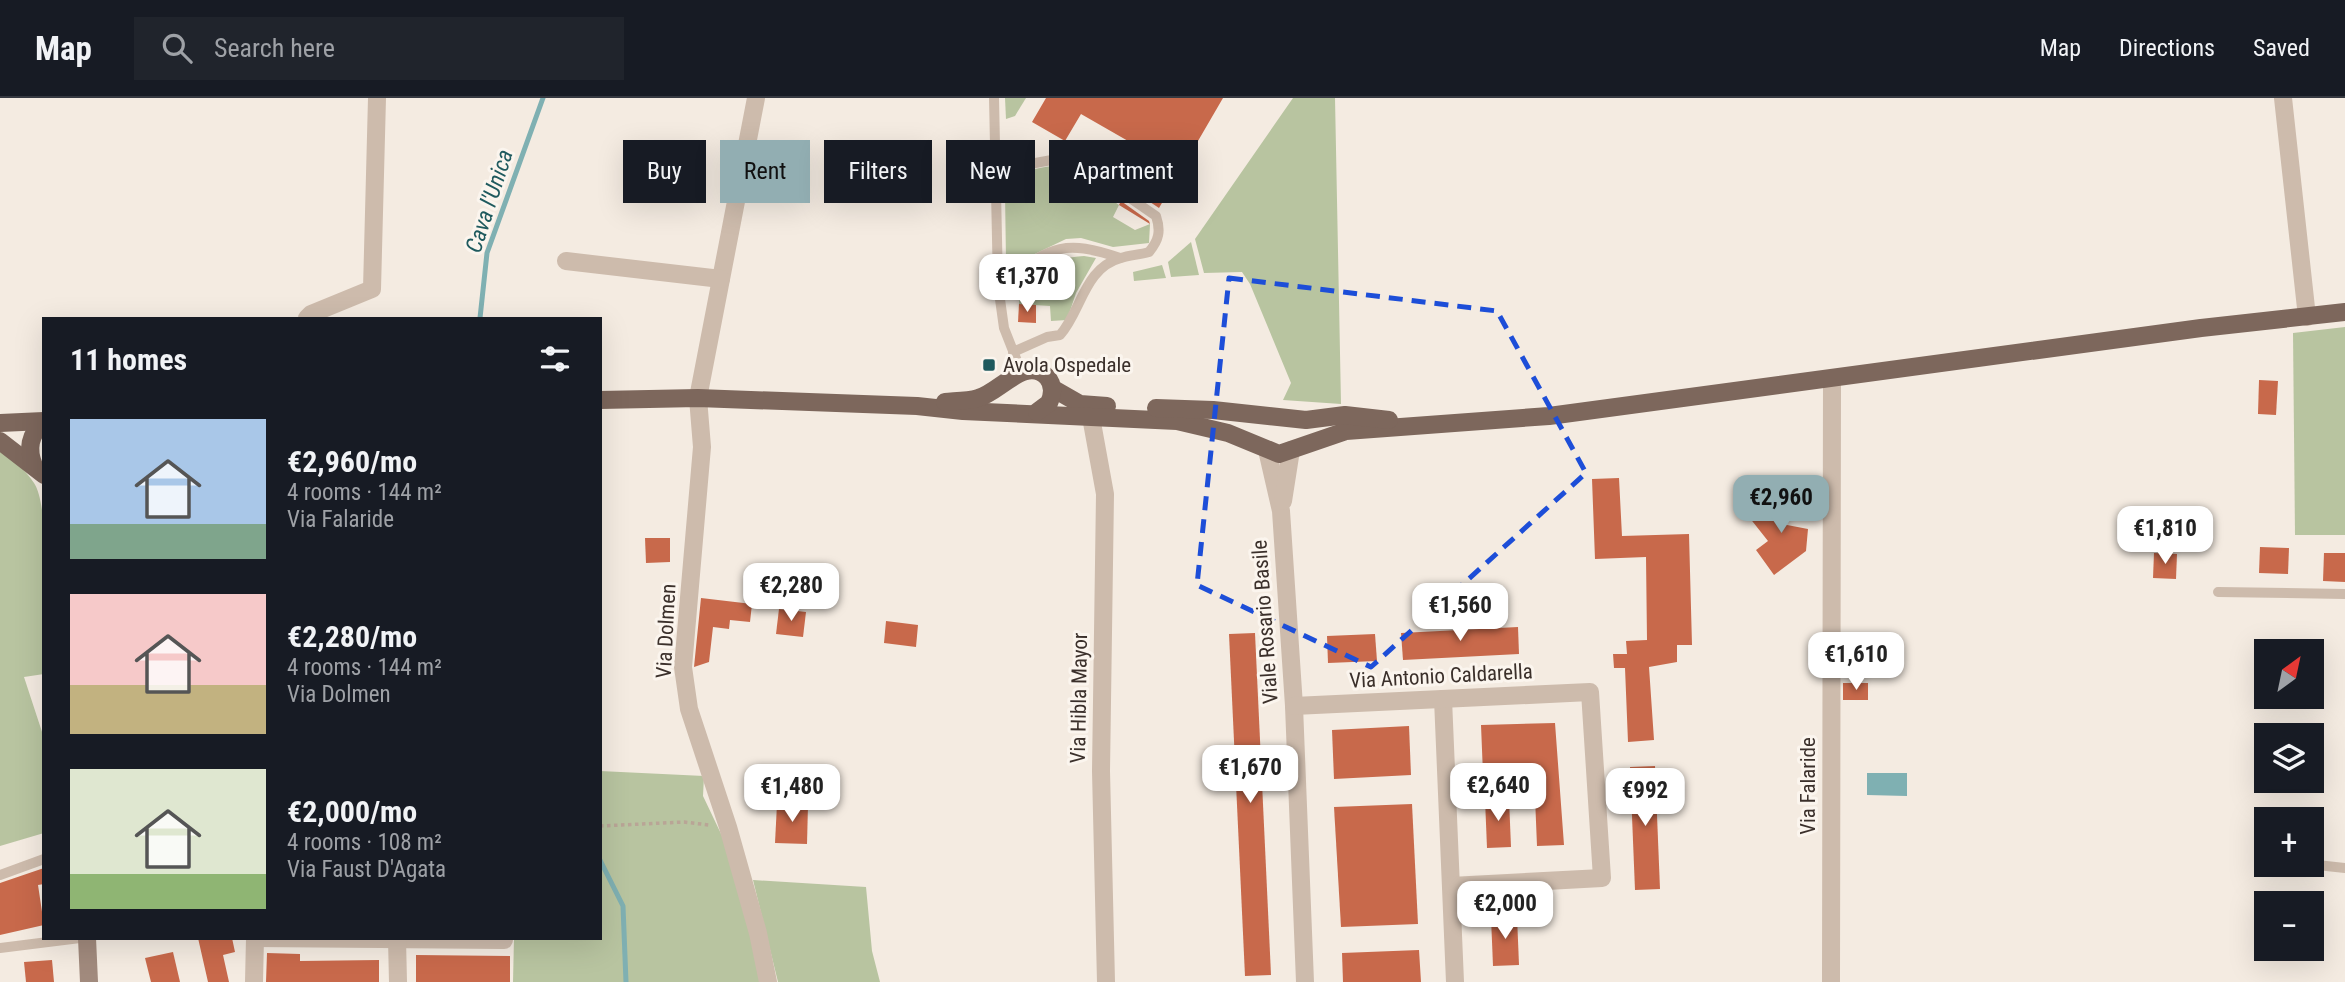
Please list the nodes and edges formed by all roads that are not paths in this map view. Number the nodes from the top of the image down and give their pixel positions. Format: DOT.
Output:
graph roads {
  1 [pos="377,98"];
  2 [pos="756,98"];
  3 [pos="994,98"];
  4 [pos="2283,98"];
  5 [pos="995,140"];
  6 [pos="1035,162"];
  7 [pos="996,203"];
  8 [pos="1120,258"];
  9 [pos="566,261"];
  10 [pos="721,279"];
  11 [pos="998,285"];
  12 [pos="2345,312"];
  13 [pos="308,317"];
  14 [pos="2307,317"];
  15 [pos="1013,352"];
  16 [pos="1015,376"];
  17 [pos="1832,380"];
  18 [pos="1052,388"];
  19 [pos="698,398"];
  20 [pos="602,400"];
  21 [pos="917,405"];
  22 [pos="1030,412"];
  23 [pos="1091,417"];
  24 [pos="1281,417"];
  25 [pos="42,422"];
  26 [pos="0,423"];
  27 [pos="1423,423"];
  28 [pos="42,424"];
  29 [pos="0,441"];
  30 [pos="1266,449"];
  31 [pos="1292,449"];
  32 [pos="41,473"];
  33 [pos="1281,511"];
  34 [pos="2218,592"];
  35 [pos="2345,594"];
  36 [pos="1443,699"];
  37 [pos="1294,706"];
  38 [pos="42,860"];
  39 [pos="2324,866"];
  40 [pos="2345,868"];
  41 [pos="0,875"];
  42 [pos="1451,886"];
  43 [pos="62,940"];
  44 [pos="87,940"];
  45 [pos="255,940"];
  46 [pos="397,940"];
  47 [pos="0,947"];
  48 [pos="89,982"];
  49 [pos="254,982"];
  50 [pos="398,982"];
  51 [pos="768,982"];
  52 [pos="1106,982"];
  53 [pos="1306,982"];
  54 [pos="1455,982"];
  55 [pos="1831,982"];
  1 -- 13 [label="street"];
  2 -- 10 [label="street, Via Dolmen"];
  3 -- 5 [label="lane"];
  4 -- 14 [label="street"];
  6 -- 8 [label="lane"];
  7 -- 11 [label="lane"];
  8 -- 11 [label="lane"];
  8 -- 15 [label="lane"];
  9 -- 10 [label="street"];
  10 -- 19 [label="street, Via Dolmen"];
  11 -- 15 [label="lane"];
  12 -- 14 [label="main road"];
  14 -- 17 [label="main road"];
  15 -- 16 [label="lane"];
  16 -- 18 [label="main road"];
  16 -- 21 [label="main road"];
  16 -- 22 [label="main road"];
  17 -- 27 [label="main road"];
  17 -- 55 [label="street, Via Falaride"];
  18 -- 22 [label="main road"];
  18 -- 24 [label="main road"];
  19 -- 20 [label="main road"];
  19 -- 21 [label="main road"];
  19 -- 51 [label="street, Via Dolmen"];
  21 -- 22 [label="main road"];
  22 -- 23 [label="main road"];
  23 -- 30 [label="main road"];
  23 -- 52 [label="street, Via Hibla Mayor"];
  24 -- 27 [label="main road"];
  24 -- 30 [label="main road"];
  24 -- 31 [label="main road"];
  25 -- 26 [label="main road"];
  27 -- 31 [label="main road"];
  28 -- 32 [label="main road"];
  29 -- 32 [label="main road"];
  30 -- 31 [label="main road"];
  30 -- 33 [label="street"];
  31 -- 33 [label="street"];
  33 -- 37 [label="street, Viale Rosario Basile"];
  34 -- 35 [label="lane"];
  36 -- 37 [label="street, Via Antonio Caldarella"];
  36 -- 42 [label="street"];
  36 -- 42 [label="street, Via Antonio Caldarella"];
  37 -- 53 [label="street, Viale Rosario Basile"];
  38 -- 41 [label="lane"];
  39 -- 40 [label="lane"];
  42 -- 54 [label="street"];
  43 -- 47 [label="lane"];
  44 -- 48 [label="street"];
  45 -- 49 [label="street"];
  46 -- 50 [label="street"];
}
